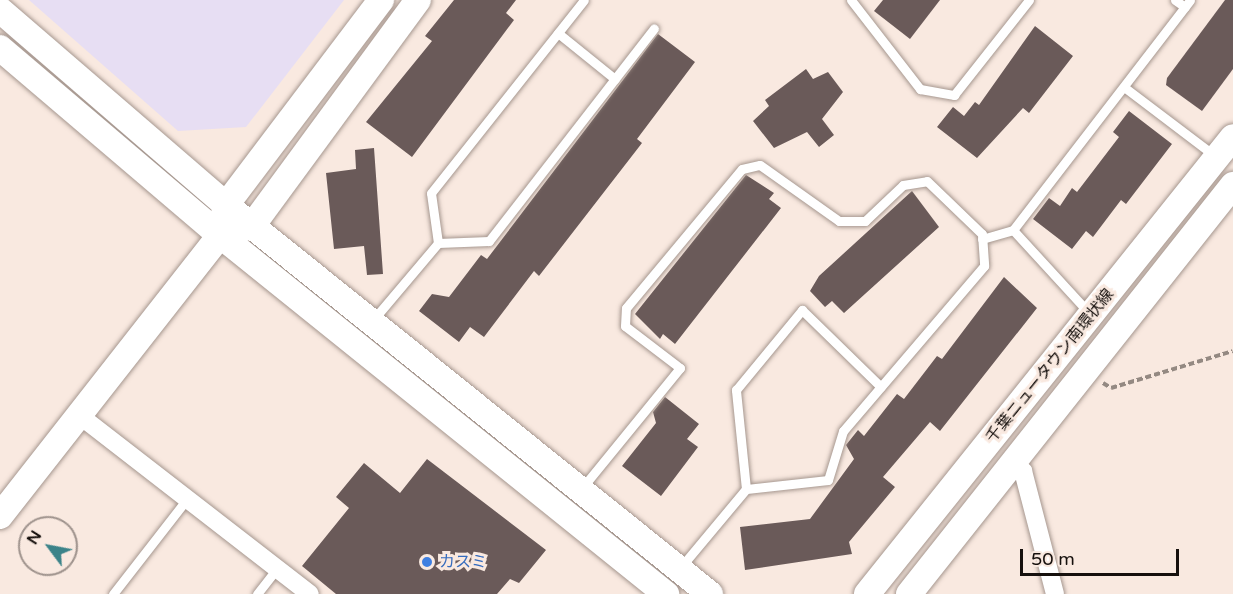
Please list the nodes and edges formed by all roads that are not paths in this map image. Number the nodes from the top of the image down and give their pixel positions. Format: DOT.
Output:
graph roads {
  1 [pos="381,0"];
  2 [pos="418,0"];
  3 [pos="584,0"];
  4 [pos="851,0"];
  5 [pos="1029,0"];
  6 [pos="1175,0"];
  7 [pos="1188,4"];
  8 [pos="0,10"];
  9 [pos="654,28"];
  10 [pos="558,33"];
  11 [pos="0,48"];
  12 [pos="615,79"];
  13 [pos="1124,87"];
  14 [pos="1233,137"];
  15 [pos="1217,157"];
  16 [pos="1233,185"];
  17 [pos="226,205"];
  18 [pos="252,226"];
  19 [pos="1013,230"];
  20 [pos="220,235"];
  21 [pos="982,239"];
  22 [pos="438,243"];
  23 [pos="1091,315"];
  24 [pos="371,322"];
  25 [pos="881,387"];
  26 [pos="79,415"];
  27 [pos="1012,463"];
  28 [pos="746,489"];
  29 [pos="580,490"];
  30 [pos="187,499"];
  31 [pos="0,516"];
  32 [pos="277,568"];
  33 [pos="679,569"];
  34 [pos="113,594"];
  35 [pos="257,594"];
  36 [pos="310,594"];
  37 [pos="666,594"];
  38 [pos="710,594"];
  39 [pos="867,594"];
  40 [pos="909,594"];
  41 [pos="1055,594"];
  1 -- 17 [label="street"];
  2 -- 18 [label="street"];
  3 -- 10 [label="lane"];
  4 -- 5 [label="lane"];
  6 -- 7 [label="lane"];
  7 -- 13 [label="lane"];
  8 -- 17 [label="street"];
  9 -- 12 [label="lane"];
  10 -- 12 [label="lane"];
  10 -- 22 [label="lane"];
  11 -- 20 [label="street"];
  12 -- 22 [label="lane"];
  13 -- 15 [label="lane"];
  13 -- 19 [label="lane"];
  14 -- 15 [label="street, 千葉ニュータウン南環状線"];
  15 -- 23 [label="street, 千葉ニュータウン南環状線"];
  16 -- 27 [label="street, 千葉ニュータウン南環状線"];
  17 -- 18 [label="street"];
  17 -- 20 [label="street"];
  18 -- 20 [label="street"];
  18 -- 24 [label="street"];
  19 -- 21 [label="lane"];
  19 -- 23 [label="lane"];
  20 -- 26 [label="street"];
  20 -- 37 [label="street"];
  21 -- 25 [label="lane"];
  21 -- 29 [label="lane"];
  22 -- 24 [label="lane"];
  23 -- 39 [label="street, 千葉ニュータウン南環状線"];
  24 -- 29 [label="street"];
  25 -- 28 [label="lane"];
  25 -- 28 [label="lane"];
  26 -- 30 [label="street"];
  26 -- 31 [label="street"];
  27 -- 40 [label="street, 千葉ニュータウン南環状線"];
  27 -- 41 [label="street"];
  28 -- 33 [label="lane"];
  29 -- 33 [label="street"];
  30 -- 32 [label="street"];
  30 -- 34 [label="lane"];
  32 -- 35 [label="lane"];
  32 -- 36 [label="street"];
  33 -- 38 [label="street"];
}
